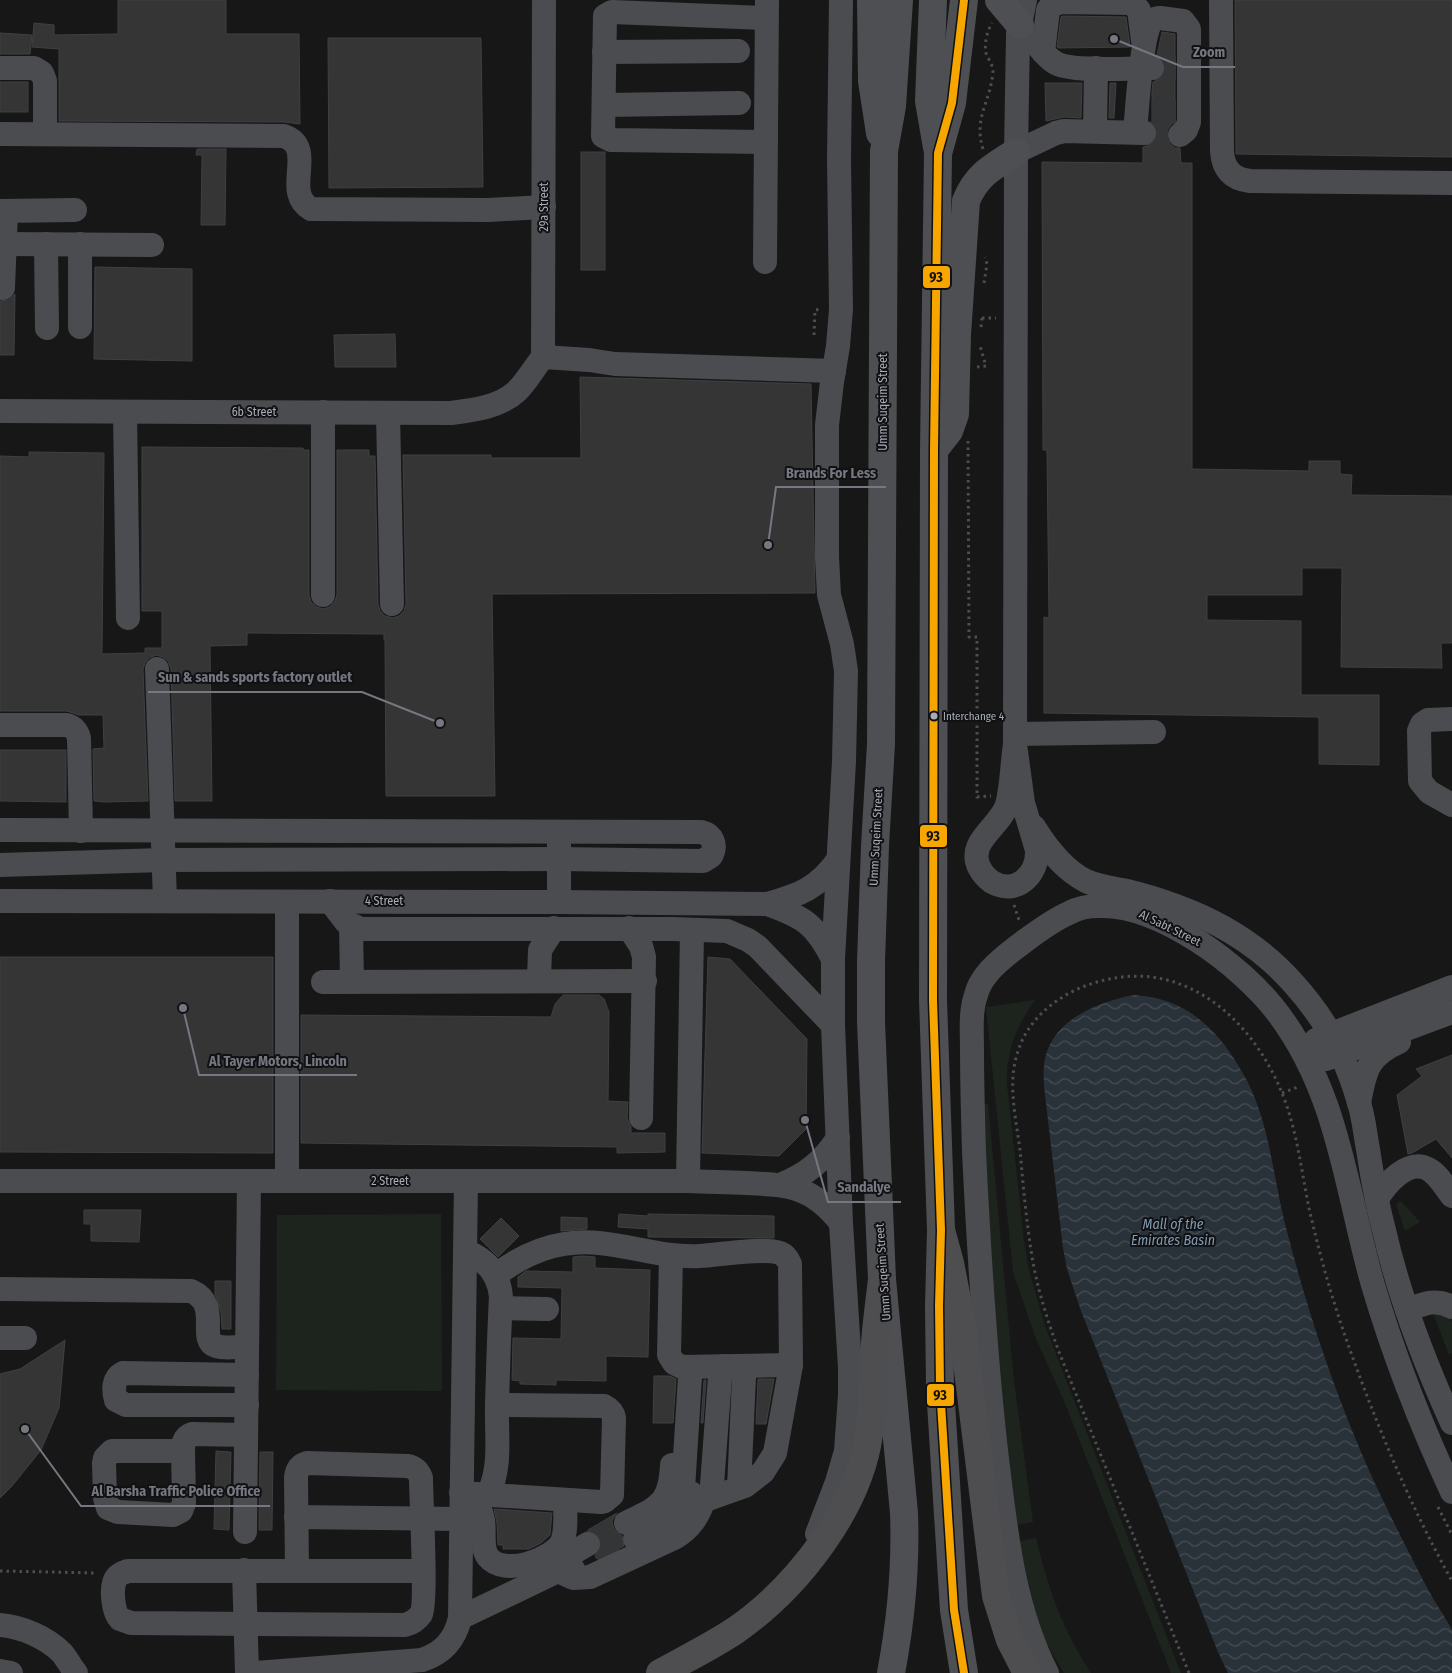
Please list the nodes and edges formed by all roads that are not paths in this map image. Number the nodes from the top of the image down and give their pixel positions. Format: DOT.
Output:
graph roads {
  1 [pos="544,0"];
  2 [pos="841,0"];
  3 [pos="871,0"];
  4 [pos="899,0"];
  5 [pos="933,0"];
  6 [pos="964,0"];
  7 [pos="1221,0"];
  8 [pos="1011,7"];
  9 [pos="766,9"];
  10 [pos="738,51"];
  11 [pos="604,52"];
  12 [pos="1043,52"];
  13 [pos="1146,61"];
  14 [pos="0,68"];
  15 [pos="1096,68"];
  16 [pos="739,103"];
  17 [pos="604,105"];
  18 [pos="1183,120"];
  19 [pos="1095,132"];
  20 [pos="0,134"];
  21 [pos="45,134"];
  22 [pos="766,142"];
  23 [pos="884,151"];
  24 [pos="1016,152"];
  25 [pos="938,154"];
  26 [pos="1452,183"];
  27 [pos="544,207"];
  28 [pos="75,210"];
  29 [pos="3,211"];
  30 [pos="4,244"];
  31 [pos="46,244"];
  32 [pos="80,244"];
  33 [pos="152,245"];
  34 [pos="765,262"];
  35 [pos="3,288"];
  36 [pos="80,327"];
  37 [pos="47,328"];
  38 [pos="543,357"];
  39 [pos="834,371"];
  40 [pos="0,411"];
  41 [pos="125,412"];
  42 [pos="323,412"];
  43 [pos="388,412"];
  44 [pos="934,450"];
  45 [pos="323,595"];
  46 [pos="392,604"];
  47 [pos="128,618"];
  48 [pos="157,669"];
  49 [pos="1452,719"];
  50 [pos="0,725"];
  51 [pos="1154,732"];
  52 [pos="1015,739"];
  53 [pos="1023,803"];
  54 [pos="1452,804"];
  55 [pos="0,830"];
  56 [pos="81,831"];
  57 [pos="163,831"];
  58 [pos="560,832"];
  59 [pos="559,859"];
  60 [pos="164,860"];
  61 [pos="838,860"];
  62 [pos="0,865"];
  63 [pos="0,901"];
  64 [pos="165,901"];
  65 [pos="330,901"];
  66 [pos="287,902"];
  67 [pos="559,902"];
  68 [pos="673,903"];
  69 [pos="768,904"];
  70 [pos="351,926"];
  71 [pos="554,928"];
  72 [pos="629,928"];
  73 [pos="682,929"];
  74 [pos="834,959"];
  75 [pos="539,980"];
  76 [pos="352,981"];
  77 [pos="644,981"];
  78 [pos="323,982"];
  79 [pos="1452,987"];
  80 [pos="1445,1015"];
  81 [pos="833,1025"];
  82 [pos="1335,1044"];
  83 [pos="1305,1056"];
  84 [pos="1359,1103"];
  85 [pos="641,1118"];
  86 [pos="838,1138"];
  87 [pos="0,1181"];
  88 [pos="249,1181"];
  89 [pos="287,1181"];
  90 [pos="466,1181"];
  91 [pos="688,1181"];
  92 [pos="780,1185"];
  93 [pos="1452,1196"];
  94 [pos="1377,1199"];
  95 [pos="841,1222"];
  96 [pos="941,1230"];
  97 [pos="465,1251"];
  98 [pos="671,1254"];
  99 [pos="496,1275"];
  100 [pos="882,1279"];
  101 [pos="0,1289"];
  102 [pos="1452,1307"];
  103 [pos="501,1308"];
  104 [pos="547,1309"];
  105 [pos="1407,1310"];
  106 [pos="0,1338"];
  107 [pos="25,1338"];
  108 [pos="247,1346"];
  109 [pos="791,1365"];
  110 [pos="720,1366"];
  111 [pos="247,1376"];
  112 [pos="1448,1404"];
  113 [pos="247,1405"];
  114 [pos="497,1405"];
  115 [pos="246,1434"];
  116 [pos="183,1451"];
  117 [pos="474,1494"];
  118 [pos="719,1494"];
  119 [pos="1444,1496"];
  120 [pos="565,1500"];
  121 [pos="296,1517"];
  122 [pos="421,1519"];
  123 [pos="460,1520"];
  124 [pos="245,1532"];
  125 [pos="593,1552"];
  126 [pos="244,1570"];
  127 [pos="558,1571"];
  128 [pos="799,1571"];
  129 [pos="297,1572"];
  130 [pos="423,1572"];
  131 [pos="460,1618"];
  132 [pos="246,1624"];
  133 [pos="0,1625"];
  134 [pos="0,1671"];
  135 [pos="11,1673"];
  136 [pos="76,1673"];
  137 [pos="247,1673"];
  138 [pos="256,1673"];
  139 [pos="660,1673"];
  140 [pos="891,1673"];
  141 [pos="964,1673"];
  142 [pos="1027,1673"];
  143 [pos="1047,1673"];
  1 -- 27 [label="street, 29a Street"];
  2 -- 39 [label="street"];
  3 -- 23 [label="main road"];
  4 -- 23 [label="main road, Umm Suqeim Street"];
  5 -- 25 [label="main road"];
  6 -- 25 [label="main road"];
  7 -- 26 [label="street"];
  8 -- 12 [label="street"];
  8 -- 24 [label="street"];
  9 -- 11 [label="street"];
  9 -- 22 [label="street"];
  10 -- 11 [label="street"];
  11 -- 17 [label="street"];
  12 -- 13 [label="street"];
  12 -- 15 [label="street"];
  13 -- 15 [label="street"];
  13 -- 18 [label="street"];
  13 -- 19 [label="street"];
  14 -- 21 [label="street"];
  15 -- 19 [label="street"];
  16 -- 17 [label="street"];
  17 -- 22 [label="street"];
  19 -- 24 [label="street"];
  20 -- 21 [label="street"];
  21 -- 27 [label="street"];
  22 -- 34 [label="street"];
  23 -- 100 [label="main road, Umm Suqeim Street"];
  24 -- 44 [label="main road"];
  24 -- 52 [label="street"];
  25 -- 44 [label="main road"];
  27 -- 38 [label="street, 29a Street"];
  28 -- 29 [label="street"];
  29 -- 30 [label="street"];
  30 -- 31 [label="street"];
  30 -- 35 [label="street"];
  31 -- 32 [label="street"];
  31 -- 37 [label="street"];
  32 -- 33 [label="street"];
  32 -- 36 [label="street"];
  38 -- 39 [label="street"];
  38 -- 43 [label="street, 6b Street"];
  39 -- 61 [label="street"];
  40 -- 41 [label="street, 6b Street"];
  41 -- 42 [label="street, 6b Street"];
  41 -- 47 [label="street"];
  42 -- 43 [label="street, 6b Street"];
  42 -- 45 [label="street"];
  43 -- 46 [label="street"];
  44 -- 96 [label="main road"];
  48 -- 57 [label="street"];
  49 -- 54 [label="street"];
  50 -- 56 [label="street"];
  51 -- 52 [label="street"];
  52 -- 53 [label="street"];
  52 -- 53 [label="street"];
  53 -- 82 [label="street"];
  55 -- 56 [label="street"];
  56 -- 57 [label="street"];
  57 -- 58 [label="street"];
  57 -- 60 [label="street"];
  58 -- 59 [label="street"];
  58 -- 59 [label="street"];
  59 -- 60 [label="street"];
  59 -- 67 [label="street"];
  60 -- 62 [label="street"];
  60 -- 64 [label="street"];
  61 -- 69 [label="street, 4 Street"];
  61 -- 74 [label="street"];
  63 -- 64 [label="street, 4 Street"];
  64 -- 66 [label="street, 4 Street"];
  65 -- 66 [label="street, 4 Street"];
  65 -- 67 [label="street, 4 Street"];
  65 -- 70 [label="street"];
  66 -- 89 [label="street"];
  67 -- 68 [label="street, 4 Street"];
  68 -- 69 [label="street, 4 Street"];
  68 -- 73 [label="street"];
  69 -- 74 [label="street, 4 Street"];
  70 -- 71 [label="street"];
  70 -- 76 [label="street"];
  71 -- 72 [label="street"];
  71 -- 75 [label="street"];
  72 -- 73 [label="street"];
  72 -- 77 [label="street"];
  73 -- 81 [label="street"];
  73 -- 91 [label="street"];
  74 -- 81 [label="street"];
  75 -- 76 [label="street"];
  75 -- 77 [label="street"];
  76 -- 78 [label="street"];
  77 -- 85 [label="street"];
  79 -- 82 [label="street"];
  80 -- 82 [label="street"];
  80 -- 84 [label="street"];
  81 -- 86 [label="street"];
  82 -- 83 [label="street"];
  82 -- 84 [label="street"];
  83 -- 119 [label="street, Al Sabt Street"];
  83 -- 143 [label="street, Al Sabt Street"];
  84 -- 94 [label="street"];
  86 -- 92 [label="street, 2 Street"];
  86 -- 95 [label="street"];
  87 -- 88 [label="street, 2 Street"];
  88 -- 89 [label="street, 2 Street"];
  88 -- 108 [label="street"];
  89 -- 90 [label="street, 2 Street"];
  90 -- 91 [label="street, 2 Street"];
  90 -- 97 [label="street"];
  91 -- 92 [label="street, 2 Street"];
  92 -- 95 [label="street, 2 Street"];
  93 -- 94 [label="street"];
  94 -- 105 [label="street"];
  95 -- 128 [label="street"];
  96 -- 141 [label="main road"];
  96 -- 142 [label="highway"];
  97 -- 99 [label="street"];
  97 -- 117 [label="street"];
  98 -- 99 [label="street"];
  98 -- 109 [label="street"];
  98 -- 110 [label="street"];
  99 -- 103 [label="street"];
  100 -- 128 [label="highway"];
  100 -- 140 [label="main road, Umm Suqeim Street"];
  101 -- 108 [label="street"];
  102 -- 105 [label="street"];
  103 -- 104 [label="street"];
  103 -- 114 [label="street"];
  105 -- 112 [label="street"];
  106 -- 107 [label="street"];
  108 -- 111 [label="street"];
  109 -- 110 [label="street"];
  109 -- 118 [label="street"];
  110 -- 118 [label="street"];
  110 -- 118 [label="street"];
  110 -- 118 [label="street"];
  110 -- 118 [label="street"];
  111 -- 113 [label="street"];
  111 -- 113 [label="street"];
  113 -- 115 [label="street"];
  114 -- 117 [label="street"];
  114 -- 120 [label="street"];
  115 -- 116 [label="street"];
  115 -- 124 [label="street"];
  117 -- 120 [label="street"];
  117 -- 120 [label="street"];
  117 -- 123 [label="street"];
  118 -- 127 [label="street"];
  121 -- 122 [label="street"];
  121 -- 122 [label="street"];
  121 -- 129 [label="street"];
  122 -- 123 [label="street"];
  122 -- 130 [label="street"];
  123 -- 131 [label="street"];
  125 -- 127 [label="street"];
  126 -- 129 [label="street"];
  126 -- 132 [label="street"];
  126 -- 132 [label="street"];
  127 -- 131 [label="street"];
  128 -- 139 [label="highway"];
  129 -- 130 [label="street"];
  130 -- 132 [label="street"];
  131 -- 138 [label="street"];
  132 -- 137 [label="street"];
  133 -- 136 [label="street"];
  134 -- 135 [label="street"];
}
